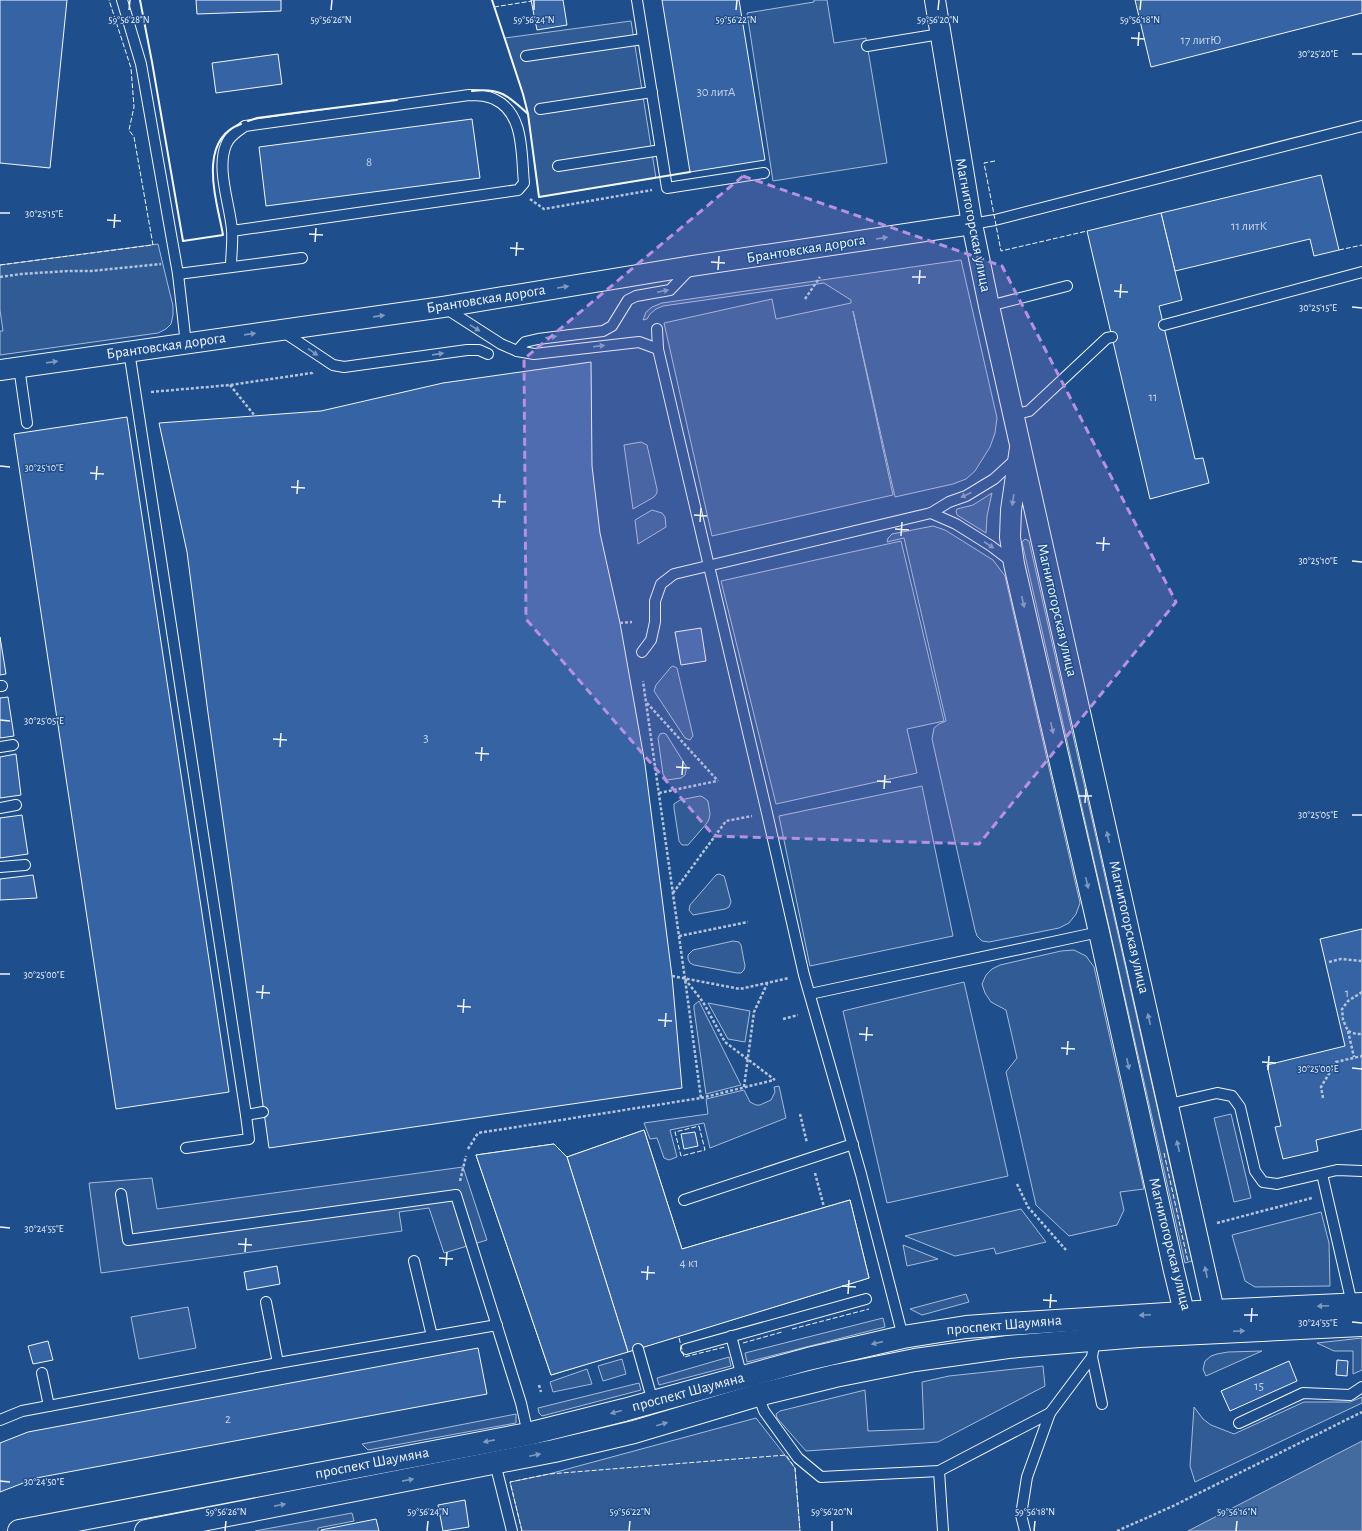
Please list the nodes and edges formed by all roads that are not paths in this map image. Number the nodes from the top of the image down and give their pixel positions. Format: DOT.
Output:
graph roads {
  1 [pos="122,0"];
  2 [pos="637,0"];
  3 [pos="935,0"];
  4 [pos="940,34"];
  5 [pos="643,39"];
  6 [pos="868,46"];
  7 [pos="526,56"];
  8 [pos="652,92"];
  9 [pos="540,109"];
  10 [pos="1362,126"];
  11 [pos="661,150"];
  12 [pos="558,166"];
  13 [pos="764,173"];
  14 [pos="972,224"];
  15 [pos="232,231"];
  16 [pos="302,258"];
  17 [pos="692,266"];
  18 [pos="231,267"];
  19 [pos="1362,272"];
  20 [pos="178,274"];
  21 [pos="1066,286"];
  22 [pos="989,306"];
  23 [pos="443,307"];
  24 [pos="1164,325"];
  25 [pos="656,329"];
  26 [pos="280,330"];
  27 [pos="1112,337"];
  28 [pos="186,344"];
  29 [pos="658,349"];
  30 [pos="129,351"];
  31 [pos="517,351"];
  32 [pos="488,354"];
  33 [pos="19,367"];
  34 [pos="0,370"];
  35 [pos="1014,415"];
  36 [pos="27,423"];
  37 [pos="1020,452"];
  38 [pos="931,513"];
  39 [pos="1014,564"];
  40 [pos="708,565"];
  41 [pos="642,652"];
  42 [pos="13,745"];
  43 [pos="0,747"];
  44 [pos="16,805"];
  45 [pos="0,808"];
  46 [pos="25,865"];
  47 [pos="0,867"];
  48 [pos="1099,932"];
  49 [pos="810,994"];
  50 [pos="1169,1104"];
  51 [pos="263,1112"];
  52 [pos="246,1115"];
  53 [pos="853,1144"];
  54 [pos="186,1148"];
  55 [pos="1362,1171"];
  56 [pos="1322,1174"];
  57 [pos="121,1194"];
  58 [pos="684,1200"];
  59 [pos="414,1261"];
  60 [pos="866,1299"];
  61 [pos="266,1302"];
  62 [pos="1357,1304"];
  63 [pos="1214,1310"];
  64 [pos="1184,1312"];
  65 [pos="1093,1318"];
  66 [pos="497,1325"];
  67 [pos="1362,1325"];
  68 [pos="1200,1333"];
  69 [pos="432,1336"];
  70 [pos="731,1336"];
  71 [pos="903,1337"];
  72 [pos="1094,1348"];
  73 [pos="638,1349"];
  74 [pos="686,1349"];
  75 [pos="278,1363"];
  76 [pos="42,1373"];
  77 [pos="742,1377"];
  78 [pos="1362,1387"];
  79 [pos="758,1395"];
  80 [pos="653,1402"];
  81 [pos="1102,1404"];
  82 [pos="49,1406"];
  83 [pos="1050,1413"];
  84 [pos="0,1420"];
  85 [pos="1239,1423"];
  86 [pos="528,1434"];
  87 [pos="495,1463"];
  88 [pos="939,1471"];
  89 [pos="19,1531"];
  90 [pos="146,1531"];
  91 [pos="512,1531"];
  92 [pos="942,1531"];
  93 [pos="1025,1531"];
  1 -- 20 [label="lane"];
  2 -- 5 [label="lane"];
  3 -- 4 [label="street, Магнитогорская улица"];
  4 -- 6 [label="lane"];
  4 -- 14 [label="street, Магнитогорская улица"];
  5 -- 7 [label="lane"];
  5 -- 8 [label="lane"];
  8 -- 9 [label="lane"];
  8 -- 11 [label="lane"];
  10 -- 14 [label="lane"];
  11 -- 12 [label="lane"];
  11 -- 13 [label="lane"];
  17 -- 14 [label="street, Брантовская дорога, one-way"];
  14 -- 22 [label="street, Магнитогорская улица"];
  15 -- 15 [label="lane"];
  15 -- 18 [label="lane"];
  16 -- 18 [label="lane"];
  23 -- 17 [label="street, Брантовская дорога, one-way"];
  31 -- 17 [label="lane, one-way"];
  18 -- 20 [label="lane"];
  19 -- 24 [label="lane"];
  20 -- 28 [label="lane"];
  21 -- 22 [label="lane"];
  22 -- 35 [label="street, Магнитогорская улица"];
  26 -- 23 [label="street, Брантовская дорога, one-way"];
  23 -- 31 [label="lane, one-way"];
  25 -- 29 [label="lane"];
  28 -- 26 [label="street, Брантовская дорога, one-way"];
  26 -- 32 [label="lane, one-way"];
  27 -- 35 [label="lane"];
  28 -- 30 [label="street, Брантовская дорога"];
  31 -- 29 [label="lane, one-way"];
  29 -- 40 [label="lane"];
  33 -- 30 [label="street, Брантовская дорога, one-way"];
  30 -- 52 [label="lane"];
  33 -- 34 [label="street, Брантовская дорога"];
  33 -- 36 [label="lane"];
  35 -- 37 [label="street, Магнитогорская улица"];
  37 -- 38 [label="lane, one-way"];
  37 -- 39 [label="street, Магнитогорская улица, one-way"];
  50 -- 37 [label="street, Магнитогорская улица, one-way"];
  38 -- 39 [label="lane, one-way"];
  38 -- 40 [label="lane"];
  39 -- 48 [label="street, Магнитогорская улица, one-way"];
  40 -- 41 [label="lane"];
  40 -- 49 [label="lane"];
  42 -- 43 [label="lane"];
  44 -- 45 [label="lane"];
  46 -- 47 [label="lane"];
  48 -- 49 [label="lane"];
  48 -- 64 [label="street, Магнитогорская улица, one-way"];
  49 -- 53 [label="lane"];
  50 -- 56 [label="lane"];
  63 -- 50 [label="street, Магнитогорская улица, one-way"];
  51 -- 52 [label="lane"];
  52 -- 54 [label="lane"];
  53 -- 58 [label="lane"];
  53 -- 71 [label="lane"];
  55 -- 56 [label="lane"];
  56 -- 62 [label="lane"];
  57 -- 66 [label="lane"];
  59 -- 69 [label="lane"];
  60 -- 70 [label="lane"];
  61 -- 75 [label="lane"];
  62 -- 63 [label="street, проспект Шаумяна, one-way"];
  63 -- 64 [label="street, проспект Шаумяна"];
  63 -- 68 [label="street, Магнитогорская улица"];
  64 -- 65 [label="street, проспект Шаумяна, one-way"];
  64 -- 68 [label="street, Магнитогорская улица"];
  65 -- 71 [label="street, проспект Шаумяна"];
  65 -- 72 [label="lane"];
  66 -- 69 [label="lane"];
  66 -- 86 [label="lane"];
  68 -- 67 [label="street, проспект Шаумяна, one-way"];
  68 -- 72 [label="street, проспект Шаумяна"];
  69 -- 75 [label="lane"];
  70 -- 74 [label="lane"];
  70 -- 77 [label="lane"];
  71 -- 77 [label="street, проспект Шаумяна, one-way"];
  72 -- 79 [label="street, проспект Шаумяна"];
  72 -- 81 [label="lane"];
  72 -- 83 [label="lane"];
  73 -- 80 [label="lane"];
  75 -- 82 [label="lane"];
  76 -- 82 [label="lane"];
  77 -- 80 [label="street, проспект Шаумяна"];
  78 -- 85 [label="lane"];
  87 -- 79 [label="street, проспект Шаумяна, one-way"];
  79 -- 88 [label="lane"];
  80 -- 86 [label="street, проспект Шаумяна, one-way"];
  82 -- 84 [label="lane"];
  83 -- 88 [label="lane"];
  83 -- 93 [label="lane"];
  86 -- 89 [label="street, проспект Шаумяна, one-way"];
  90 -- 87 [label="street, проспект Шаумяна, one-way"];
  87 -- 91 [label="lane"];
  88 -- 92 [label="lane"];
}
